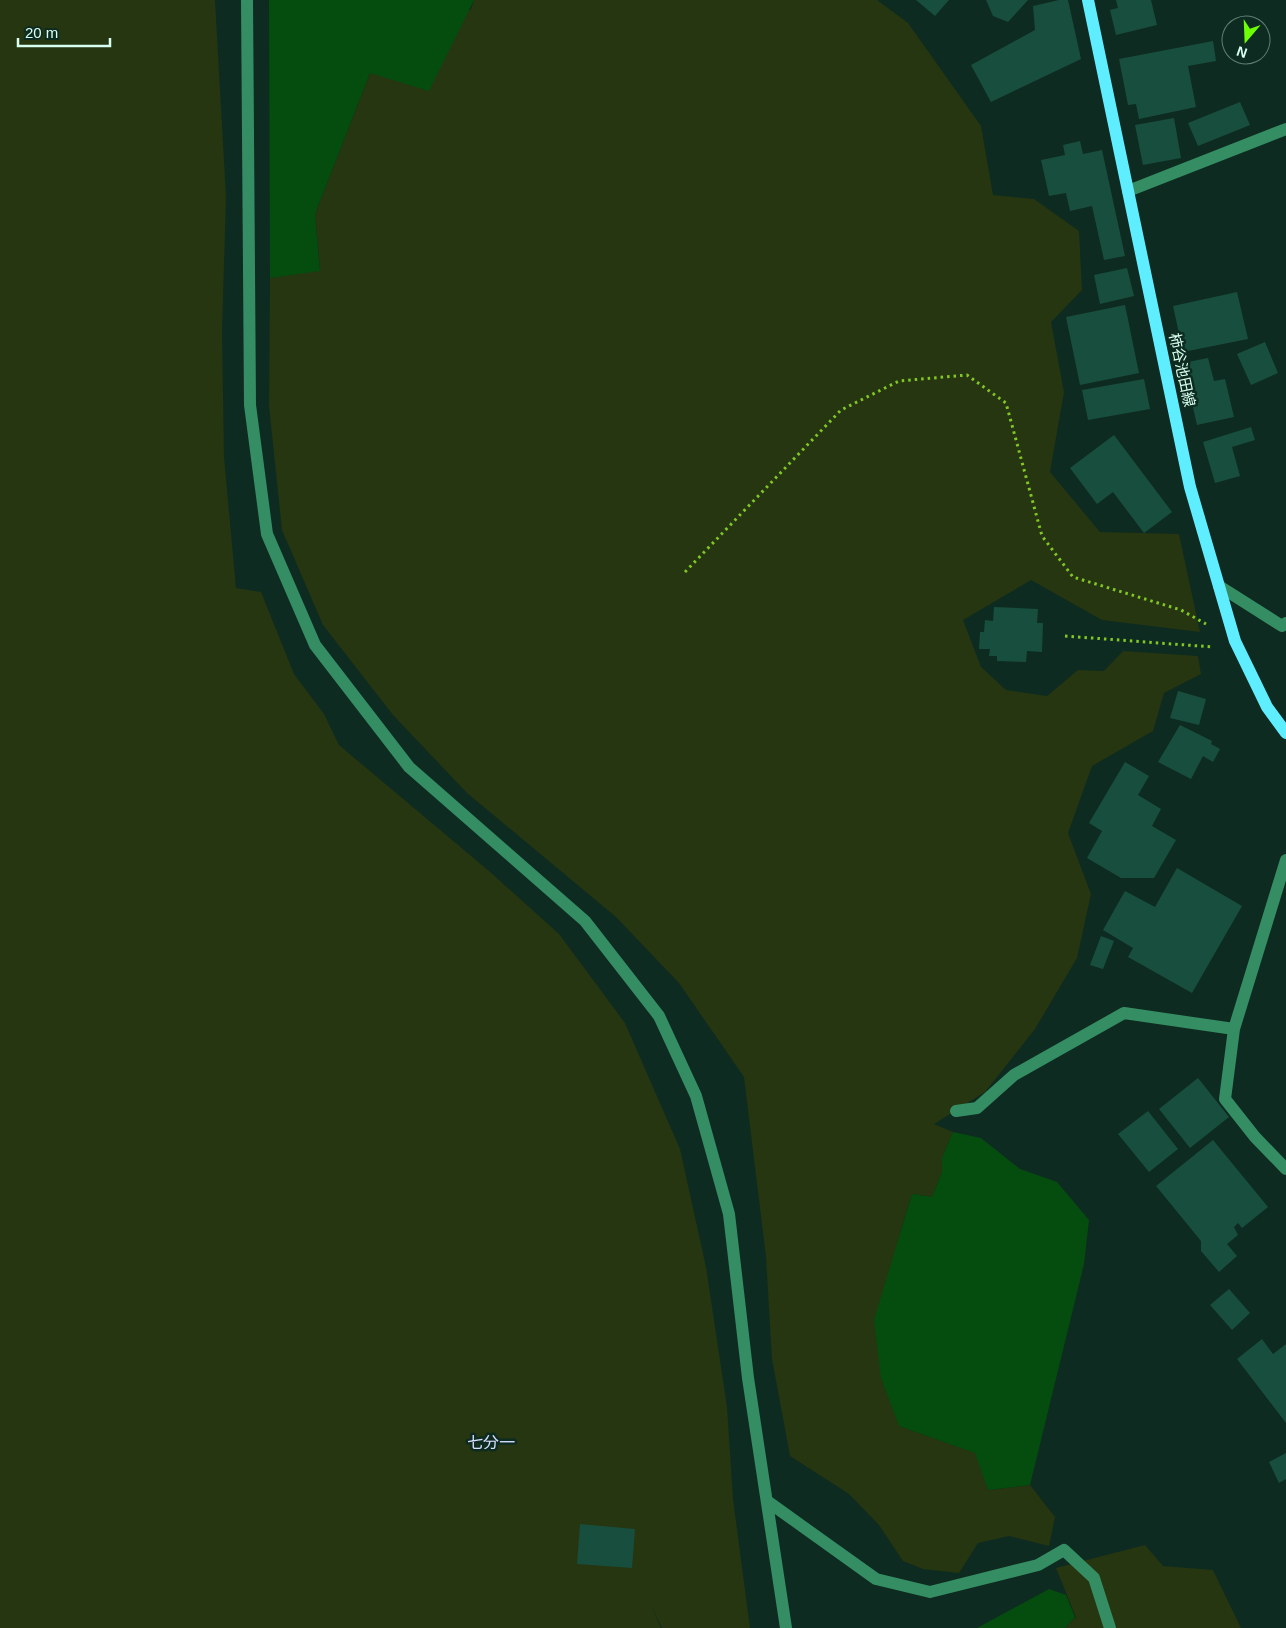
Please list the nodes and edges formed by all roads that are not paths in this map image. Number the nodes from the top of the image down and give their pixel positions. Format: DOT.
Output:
graph roads {
  1 [pos="247,0"];
  2 [pos="1088,0"];
  3 [pos="1286,129"];
  4 [pos="1128,191"];
  5 [pos="1219,586"];
  6 [pos="1286,623"];
  7 [pos="1286,733"];
  8 [pos="1286,860"];
  9 [pos="1234,1029"];
  10 [pos="956,1111"];
  11 [pos="1286,1169"];
  12 [pos="767,1501"];
  13 [pos="786,1628"];
  14 [pos="1110,1628"];
  1 -- 12 [label="street"];
  2 -- 4 [label="main road, 柿谷池田線"];
  3 -- 4 [label="street"];
  4 -- 5 [label="main road, 柿谷池田線"];
  5 -- 6 [label="street"];
  5 -- 7 [label="main road, 柿谷池田線"];
  8 -- 9 [label="street"];
  9 -- 10 [label="street"];
  9 -- 11 [label="street"];
  12 -- 13 [label="street"];
  12 -- 14 [label="street"];
}
